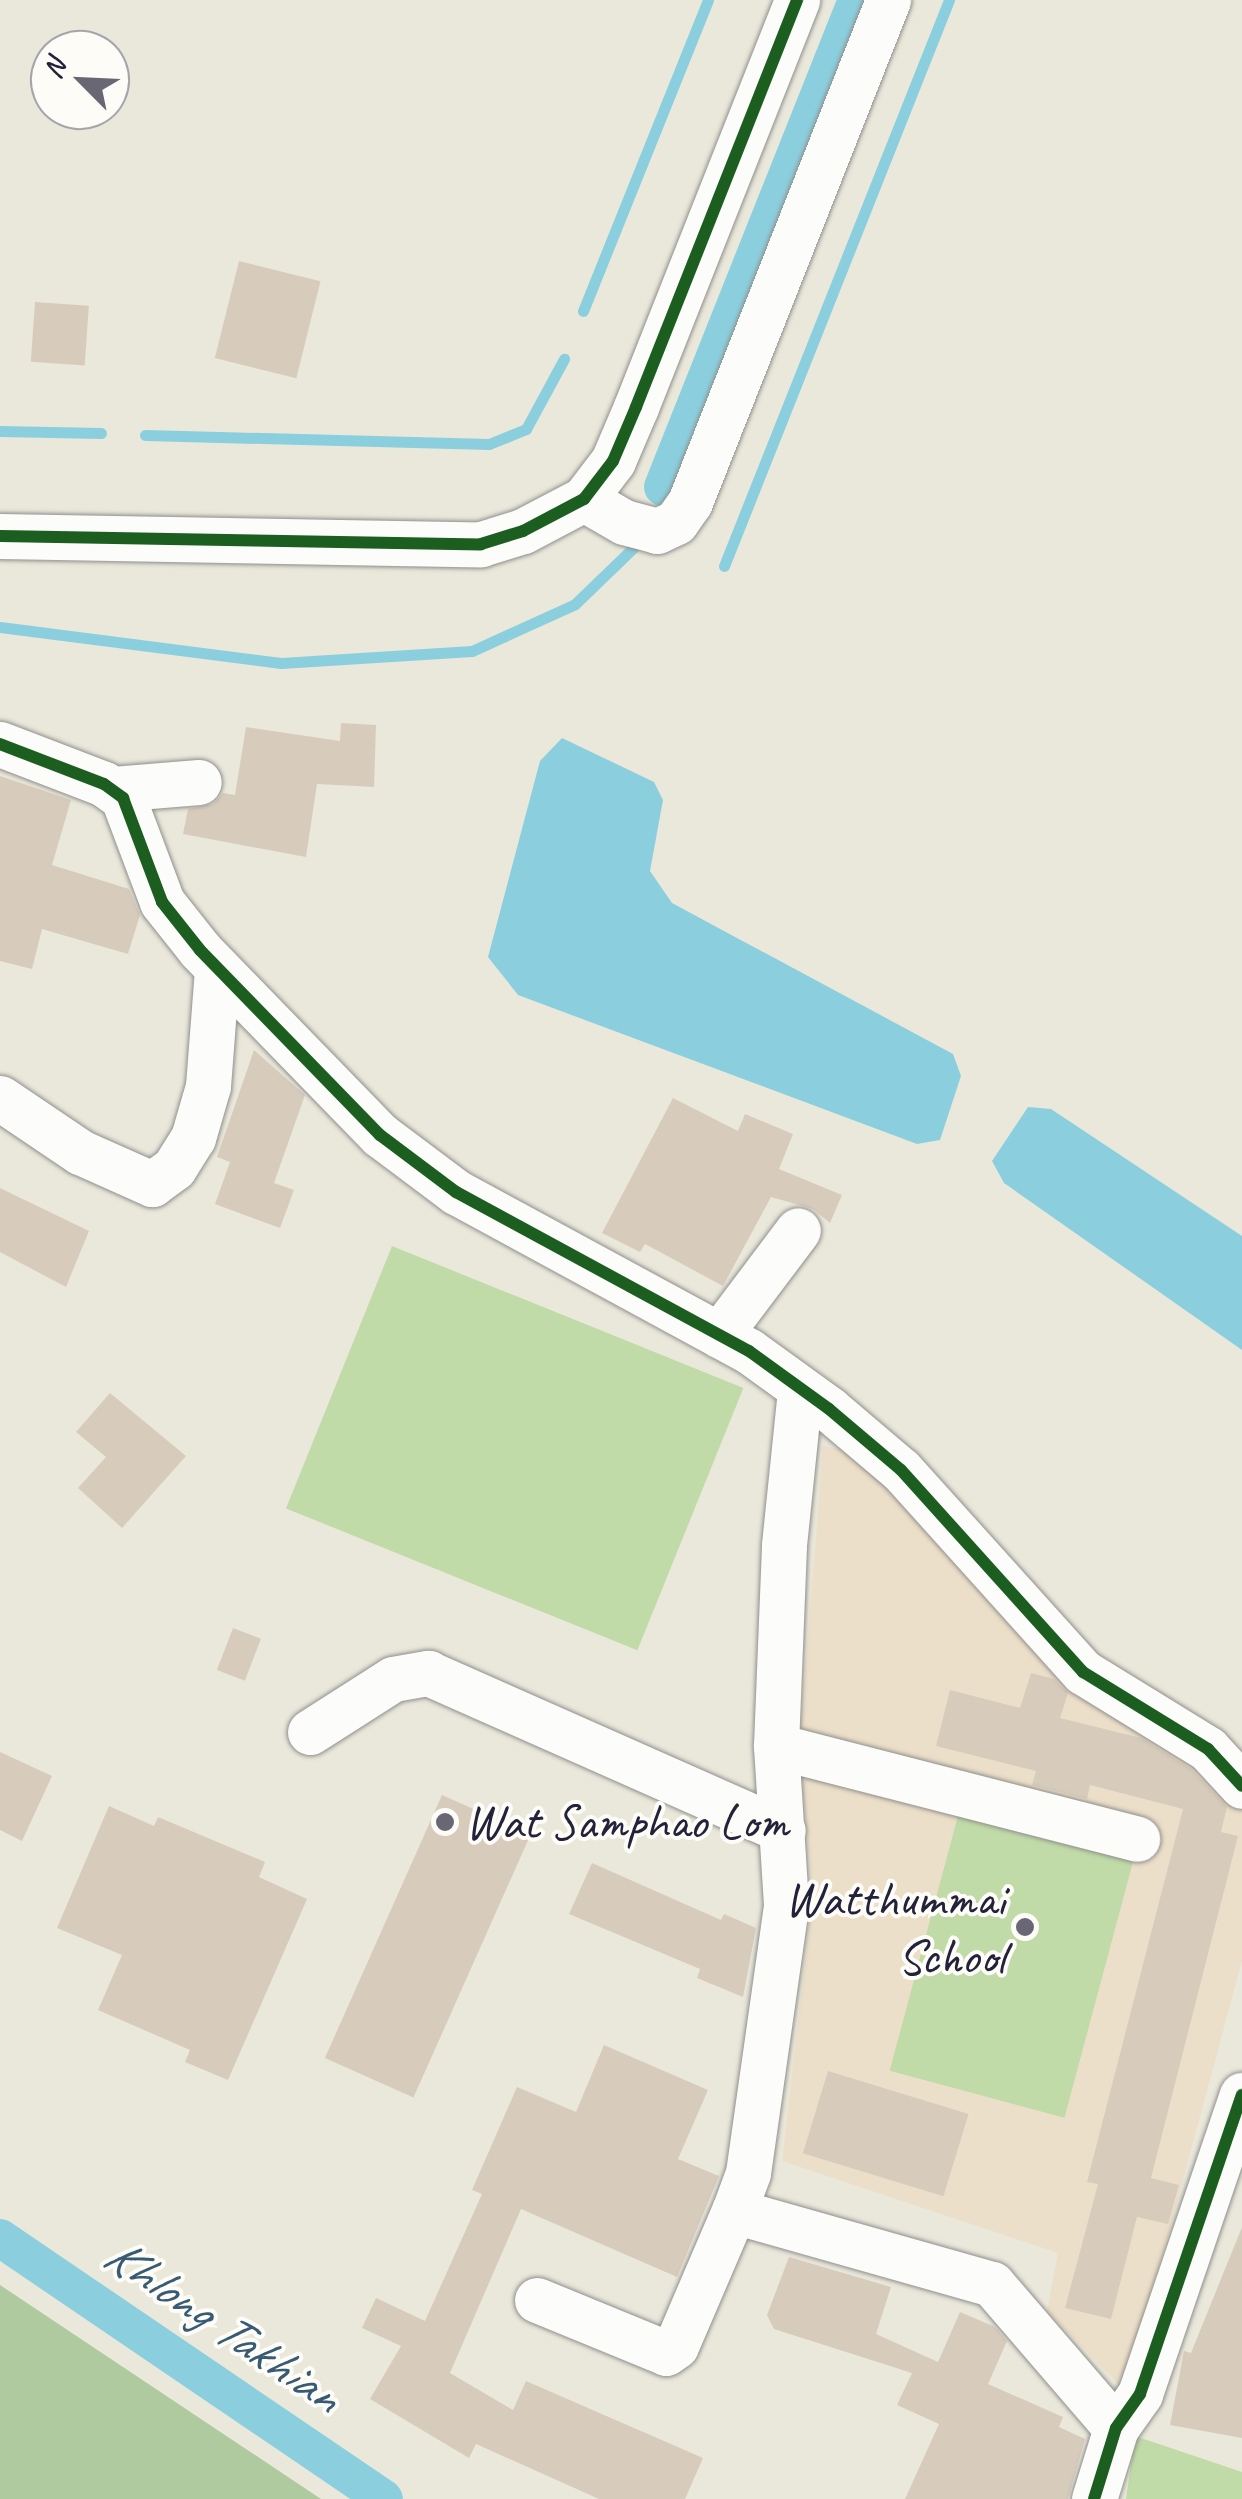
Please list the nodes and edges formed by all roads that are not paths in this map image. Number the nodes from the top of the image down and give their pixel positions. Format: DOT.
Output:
graph roads {
  1 [pos="797,0"];
  2 [pos="888,0"];
  3 [pos="584,499"];
  4 [pos="0,536"];
  5 [pos="0,744"];
  6 [pos="199,782"];
  7 [pos="113,789"];
  8 [pos="218,968"];
  9 [pos="0,1098"];
  10 [pos="798,1230"];
  11 [pos="719,1335"];
  12 [pos="800,1390"];
  13 [pos="310,1732"];
  14 [pos="776,1746"];
  15 [pos="1242,1786"];
  16 [pos="783,1830"];
  17 [pos="1137,1839"];
  18 [pos="1242,2095"];
  19 [pos="734,2211"];
  20 [pos="537,2300"];
  21 [pos="1116,2428"];
  22 [pos="1094,2499"];
  1 -- 3 [label="street"];
  2 -- 3 [label="street"];
  3 -- 4 [label="street"];
  5 -- 7 [label="street"];
  6 -- 7 [label="street"];
  7 -- 8 [label="street"];
  8 -- 9 [label="street"];
  8 -- 11 [label="street"];
  10 -- 11 [label="street"];
  11 -- 12 [label="street"];
  12 -- 14 [label="street"];
  12 -- 15 [label="street"];
  13 -- 16 [label="street"];
  14 -- 16 [label="street"];
  14 -- 17 [label="street"];
  16 -- 19 [label="street"];
  18 -- 21 [label="street"];
  19 -- 20 [label="street"];
  19 -- 21 [label="street"];
  21 -- 22 [label="street"];
}
